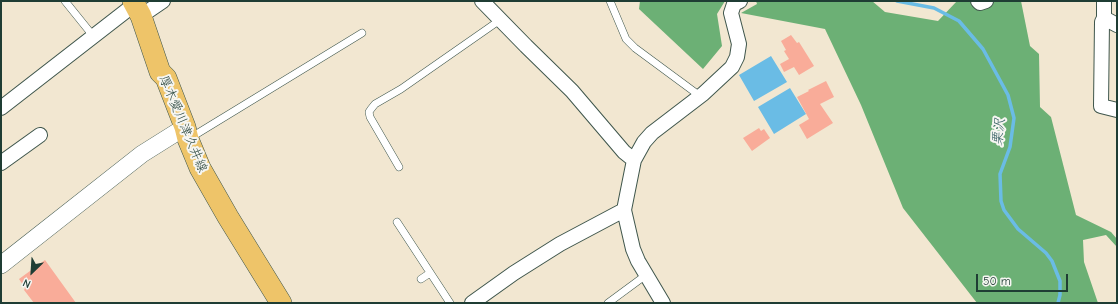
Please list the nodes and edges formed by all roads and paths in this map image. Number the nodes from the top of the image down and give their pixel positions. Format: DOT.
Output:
graph roads {
  1 [pos="65,1"];
  2 [pos="163,1"];
  3 [pos="482,1"];
  4 [pos="610,1"];
  5 [pos="740,1"];
  6 [pos="978,1"];
  7 [pos="986,1"];
  8 [pos="1104,1"];
  9 [pos="136,7"];
  10 [pos="1104,18"];
  11 [pos="500,20"];
  12 [pos="1117,25"];
  13 [pos="362,33"];
  14 [pos="94,37"];
  15 [pos="700,96"];
  16 [pos="1,108"];
  17 [pos="1117,110"];
  18 [pos="186,133"];
  19 [pos="40,135"];
  20 [pos="634,160"];
  21 [pos="1,162"];
  22 [pos="399,167"];
  23 [pos="624,210"];
  24 [pos="397,222"];
  25 [pos="1,265"];
  26 [pos="430,273"];
  27 [pos="646,275"];
  28 [pos="421,279"];
  29 [pos="281,303"];
  30 [pos="450,303"];
  31 [pos="472,303"];
  32 [pos="608,303"];
  33 [pos="663,303"];
  1 -- 14 [label="lane"];
  2 -- 9 [label="street"];
  3 -- 11 [label="street"];
  4 -- 15 [label="lane"];
  5 -- 15 [label="street"];
  6 -- 7 [label="street"];
  8 -- 10 [label="street"];
  9 -- 14 [label="street"];
  9 -- 18 [label="main road, 厚木愛川津久井線"];
  10 -- 12 [label="street"];
  10 -- 17 [label="street"];
  11 -- 20 [label="street"];
  11 -- 22 [label="lane"];
  13 -- 18 [label="lane"];
  14 -- 16 [label="street"];
  15 -- 20 [label="street"];
  18 -- 25 [label="street"];
  18 -- 29 [label="main road, 厚木愛川津久井線"];
  19 -- 21 [label="street"];
  20 -- 23 [label="street"];
  23 -- 27 [label="street"];
  23 -- 31 [label="street"];
  24 -- 26 [label="lane"];
  26 -- 28 [label="lane"];
  26 -- 30 [label="lane"];
  27 -- 32 [label="lane"];
  27 -- 33 [label="street"];
}
